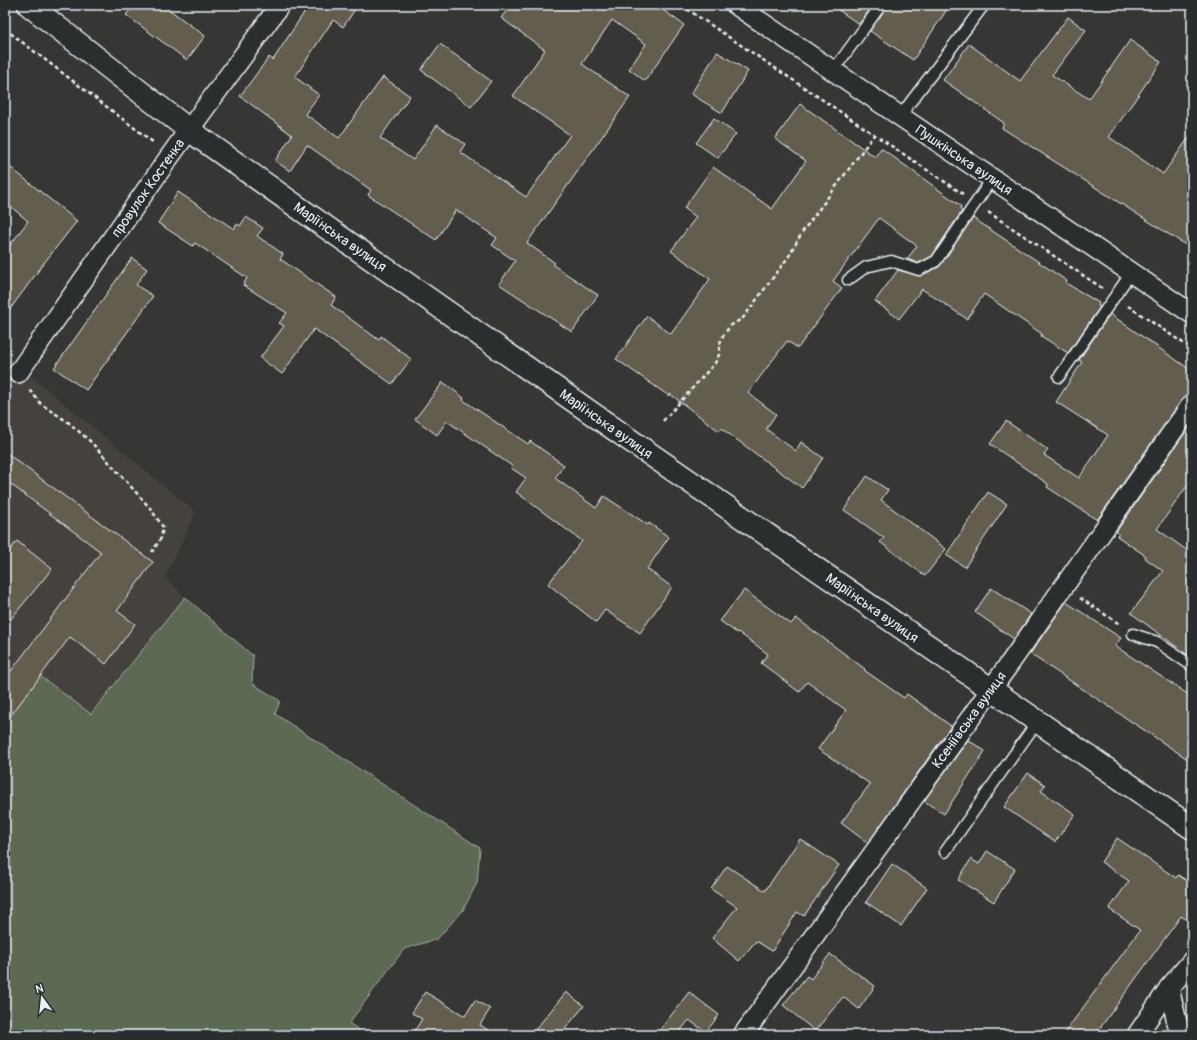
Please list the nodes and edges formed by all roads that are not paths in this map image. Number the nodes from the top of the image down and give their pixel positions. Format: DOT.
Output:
graph roads {
  1 [pos="29,5"];
  2 [pos="280,5"];
  3 [pos="736,5"];
  4 [pos="881,5"];
  5 [pos="984,5"];
  6 [pos="833,71"];
  7 [pos="900,116"];
  8 [pos="189,130"];
  9 [pos="992,179"];
  10 [pos="1131,273"];
  11 [pos="848,280"];
  12 [pos="1192,314"];
  13 [pos="1059,377"];
  14 [pos="23,380"];
  15 [pos="1192,404"];
  16 [pos="1132,634"];
  17 [pos="1192,666"];
  18 [pos="990,690"];
  19 [pos="1037,722"];
  20 [pos="1192,828"];
  21 [pos="945,852"];
  22 [pos="1192,961"];
  23 [pos="1169,988"];
  24 [pos="743,1035"];
  25 [pos="1137,1035"];
  26 [pos="1180,1035"];
  1 -- 8 [label="main road, Маріїнська вулиця"];
  2 -- 8 [label="street, провулок Костенка"];
  3 -- 6 [label="street, Пушкінська вулиця"];
  4 -- 6 [label="lane"];
  5 -- 7 [label="lane"];
  6 -- 7 [label="street, Пушкінська вулиця"];
  7 -- 9 [label="street, Пушкінська вулиця"];
  8 -- 14 [label="street, провулок Костенка"];
  8 -- 18 [label="main road, Маріїнська вулиця"];
  9 -- 10 [label="street, Пушкінська вулиця"];
  9 -- 11 [label="lane"];
  10 -- 12 [label="street, Пушкінська вулиця"];
  10 -- 13 [label="lane"];
  15 -- 18 [label="street, Ксеніївська вулиця"];
  16 -- 17 [label="lane"];
  18 -- 19 [label="main road, Маріїнська вулиця"];
  18 -- 24 [label="street, Ксеніївська вулиця"];
  19 -- 20 [label="main road, Маріїнська вулиця"];
  19 -- 21 [label="lane"];
  22 -- 23 [label="street"];
  23 -- 25 [label="street"];
  23 -- 26 [label="street"];
}
